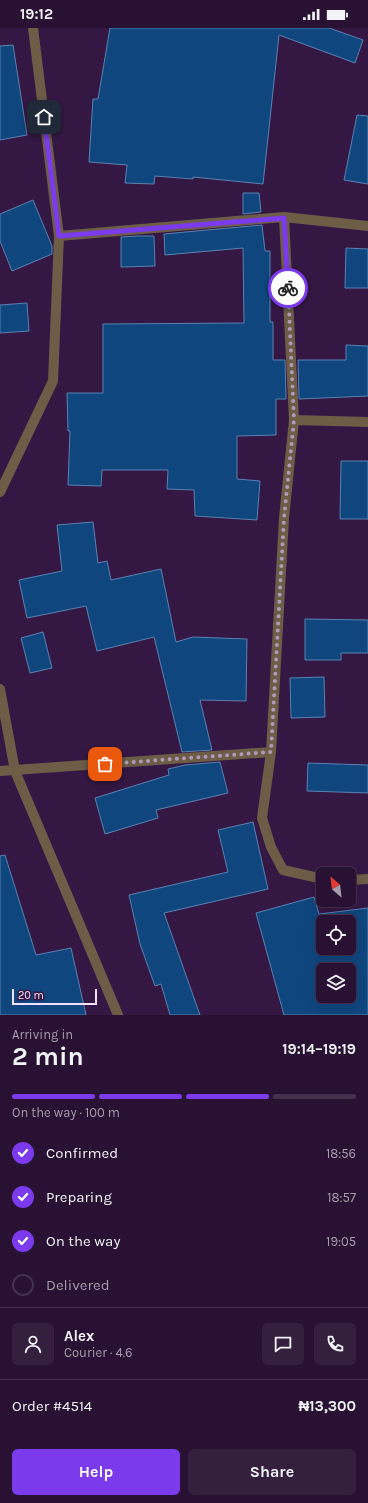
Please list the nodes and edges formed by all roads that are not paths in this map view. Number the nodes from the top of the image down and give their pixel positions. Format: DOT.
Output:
graph roads {
  1 [pos="33,28"];
  2 [pos="284,218"];
  3 [pos="368,226"];
  4 [pos="59,236"];
  5 [pos="294,420"];
  6 [pos="368,422"];
  7 [pos="0,492"];
  8 [pos="0,689"];
  9 [pos="271,752"];
  10 [pos="0,771"];
  11 [pos="15,771"];
  12 [pos="316,877"];
  13 [pos="368,879"];
  14 [pos="356,880"];
  15 [pos="118,1015"];
  1 -- 4 [label="street"];
  2 -- 3 [label="street"];
  2 -- 4 [label="street"];
  2 -- 5 [label="street"];
  4 -- 7 [label="street"];
  5 -- 6 [label="street"];
  5 -- 9 [label="street"];
  8 -- 11 [label="street"];
  9 -- 11 [label="street"];
  9 -- 12 [label="street"];
  10 -- 11 [label="street"];
  11 -- 15 [label="street"];
  13 -- 14 [label="street"];
}
